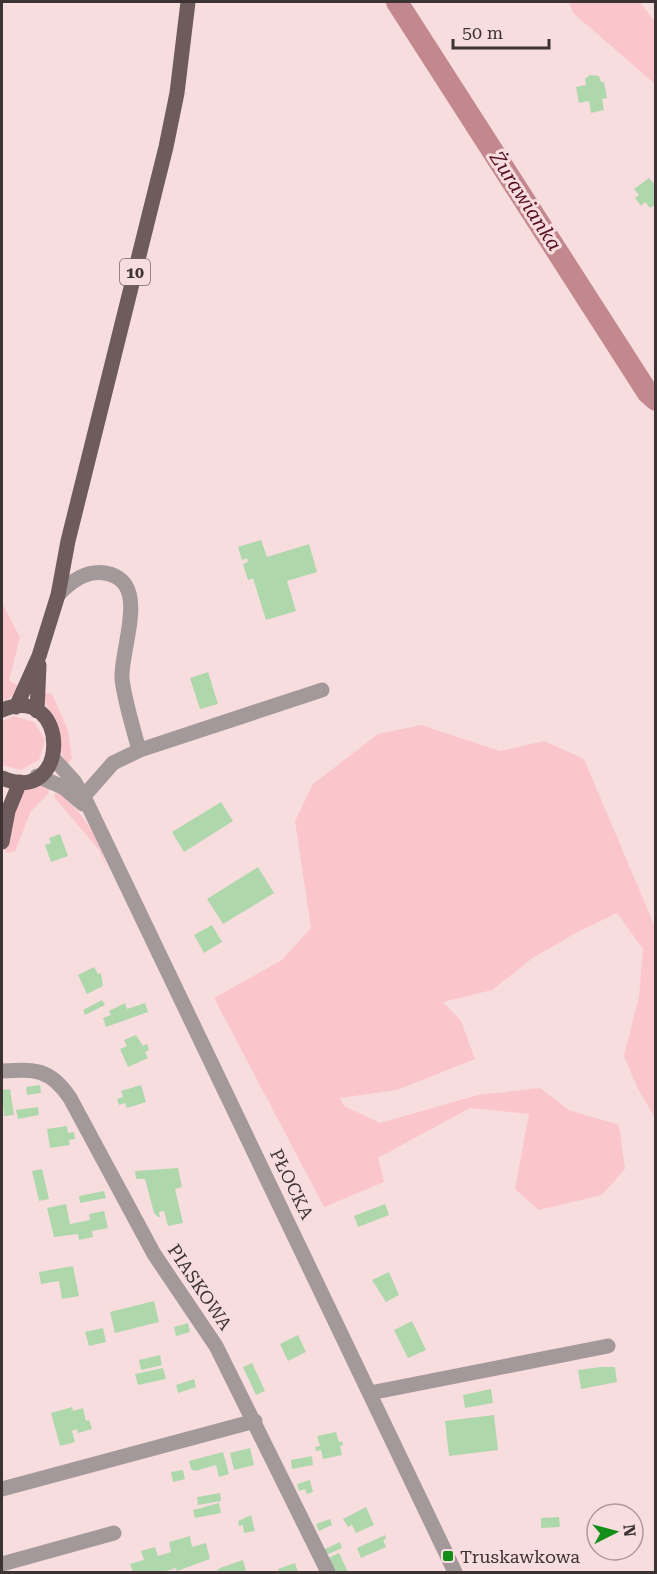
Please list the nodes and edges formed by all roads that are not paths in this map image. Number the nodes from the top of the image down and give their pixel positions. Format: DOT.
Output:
graph roads {
  1 [pos="188,2"];
  2 [pos="58,595"];
  3 [pos="39,656"];
  4 [pos="322,690"];
  5 [pos="9,709"];
  6 [pos="36,711"];
  7 [pos="139,750"];
  8 [pos="53,758"];
  9 [pos="37,776"];
  10 [pos="2,778"];
  11 [pos="20,782"];
  12 [pos="84,796"];
  13 [pos="91,813"];
  14 [pos="2,842"];
  15 [pos="2,1071"];
  16 [pos="608,1346"];
  17 [pos="370,1393"];
  18 [pos="255,1421"];
  19 [pos="2,1489"];
  20 [pos="114,1533"];
  21 [pos="2,1564"];
  22 [pos="328,1572"];
  23 [pos="455,1572"];
  1 -- 2 [label="main road, 10"];
  2 -- 3 [label="main road, 10"];
  2 -- 7 [label="street"];
  3 -- 5 [label="main road, 10"];
  3 -- 6 [label="main road, 10"];
  4 -- 7 [label="street"];
  5 -- 6 [label="main road, 10"];
  6 -- 8 [label="main road"];
  7 -- 12 [label="street"];
  8 -- 9 [label="main road"];
  8 -- 12 [label="street, PŁOCKA"];
  9 -- 11 [label="main road"];
  9 -- 13 [label="street, PŁOCKA"];
  10 -- 11 [label="main road"];
  11 -- 14 [label="main road"];
  12 -- 13 [label="street, PŁOCKA"];
  13 -- 17 [label="street, PŁOCKA"];
  15 -- 18 [label="street, PIASKOWA"];
  16 -- 17 [label="street"];
  17 -- 23 [label="street, PŁOCKA"];
  18 -- 19 [label="street"];
  18 -- 22 [label="street, PIASKOWA"];
  20 -- 21 [label="street"];
}
